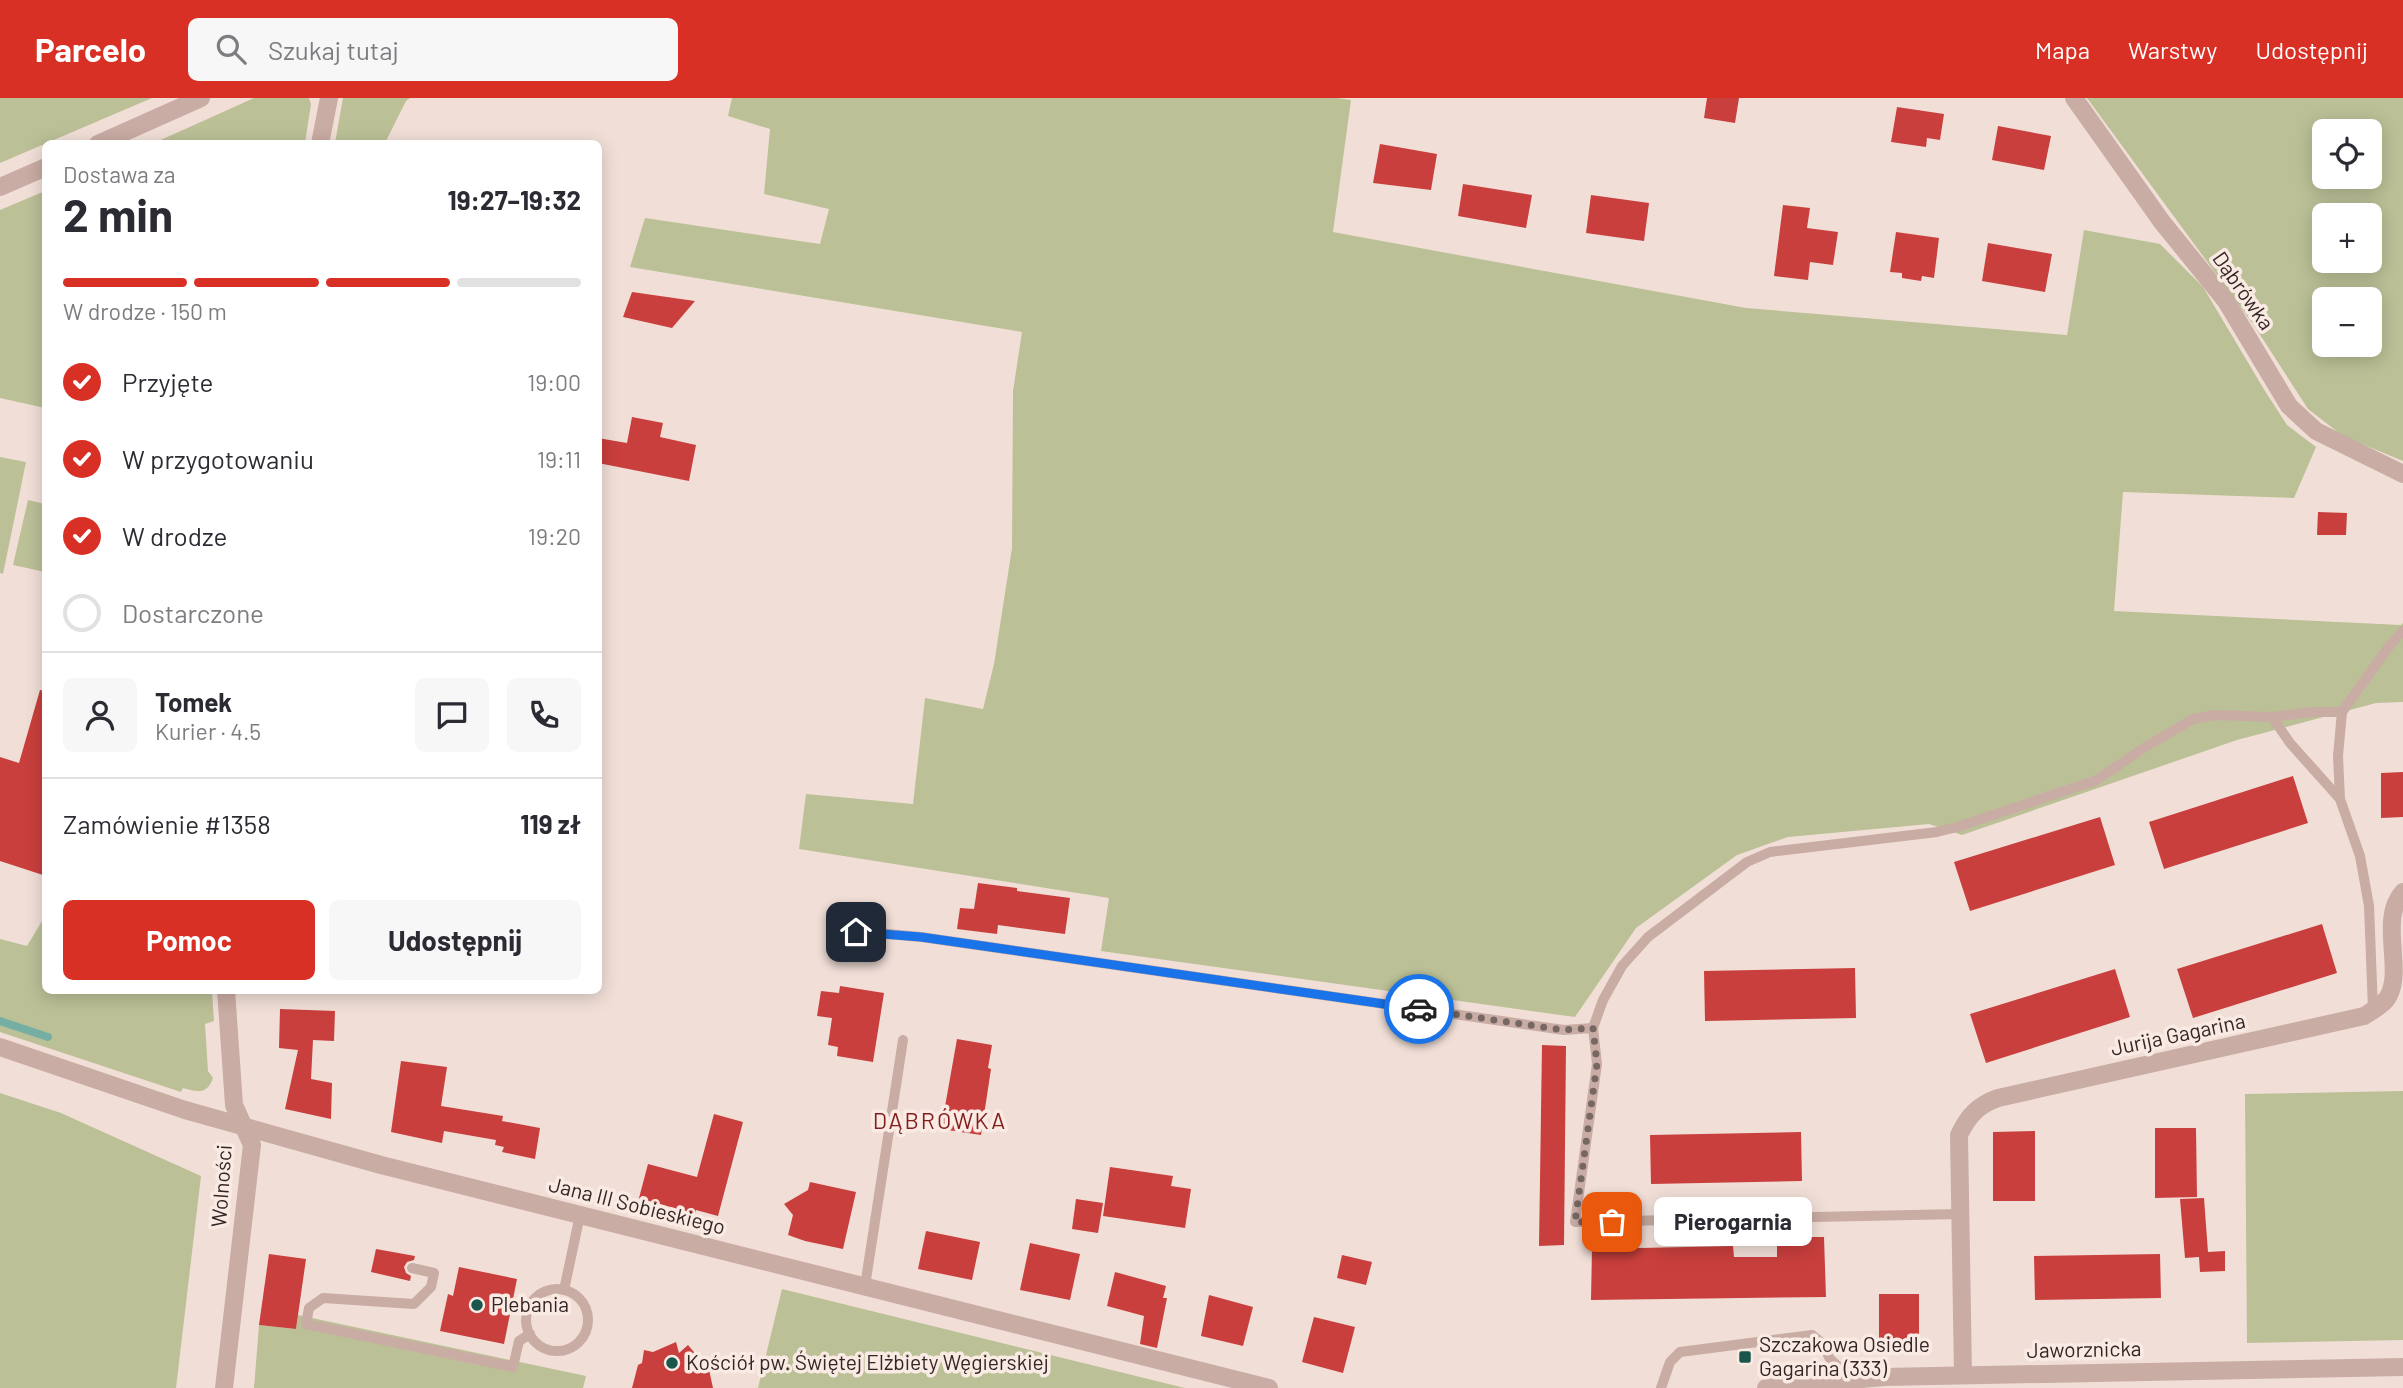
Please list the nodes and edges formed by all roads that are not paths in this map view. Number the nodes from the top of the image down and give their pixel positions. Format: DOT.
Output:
graph roads {
  1 [pos="201,98"];
  2 [pos="328,98"];
  3 [pos="2074,98"];
  4 [pos="107,140"];
  5 [pos="321,140"];
  6 [pos="42,169"];
  7 [pos="0,187"];
  8 [pos="2403,474"];
  9 [pos="2403,631"];
  10 [pos="2342,712"];
  11 [pos="2272,717"];
  12 [pos="2340,799"];
  13 [pos="2403,892"];
  14 [pos="856,932"];
  15 [pos="226,994"];
  16 [pos="2373,1010"];
  17 [pos="1593,1028"];
  18 [pos="903,1040"];
  19 [pos="0,1046"];
  20 [pos="244,1127"];
  21 [pos="1960,1214"];
  22 [pos="580,1215"];
  23 [pos="412,1268"];
  24 [pos="865,1286"];
  25 [pos="564,1290"];
  26 [pos="530,1334"];
  27 [pos="2403,1367"];
  28 [pos="1963,1375"];
  29 [pos="1852,1379"];
  30 [pos="224,1388"];
  31 [pos="1269,1388"];
  32 [pos="1661,1388"];
  33 [pos="1766,1388"];
  1 -- 4 [label="street"];
  2 -- 5 [label="street"];
  3 -- 8 [label="street, Dąbrówka"];
  6 -- 7 [label="street"];
  9 -- 10 [label="lane"];
  10 -- 11 [label="lane"];
  10 -- 12 [label="lane"];
  11 -- 12 [label="lane"];
  11 -- 17 [label="lane"];
  12 -- 16 [label="lane"];
  13 -- 16 [label="street"];
  14 -- 17 [label="lane"];
  15 -- 20 [label="street, Wolności"];
  16 -- 21 [label="street, Jurija Gagarina"];
  17 -- 21 [label="lane"];
  18 -- 24 [label="lane"];
  19 -- 20 [label="street, Jana III Sobieskiego"];
  20 -- 22 [label="street, Jana III Sobieskiego"];
  20 -- 30 [label="street, Wolności"];
  21 -- 28 [label="street, Jurija Gagarina"];
  22 -- 24 [label="street, Jana III Sobieskiego"];
  22 -- 25 [label="lane"];
  23 -- 26 [label="lane"];
  24 -- 31 [label="street, Jana III Sobieskiego"];
  25 -- 26 [label="lane"];
  25 -- 26 [label="lane"];
  27 -- 28 [label="street, Jaworznicka"];
  28 -- 29 [label="street, Jaworznicka"];
  29 -- 32 [label="lane"];
  29 -- 33 [label="street, Jaworznicka"];
}
